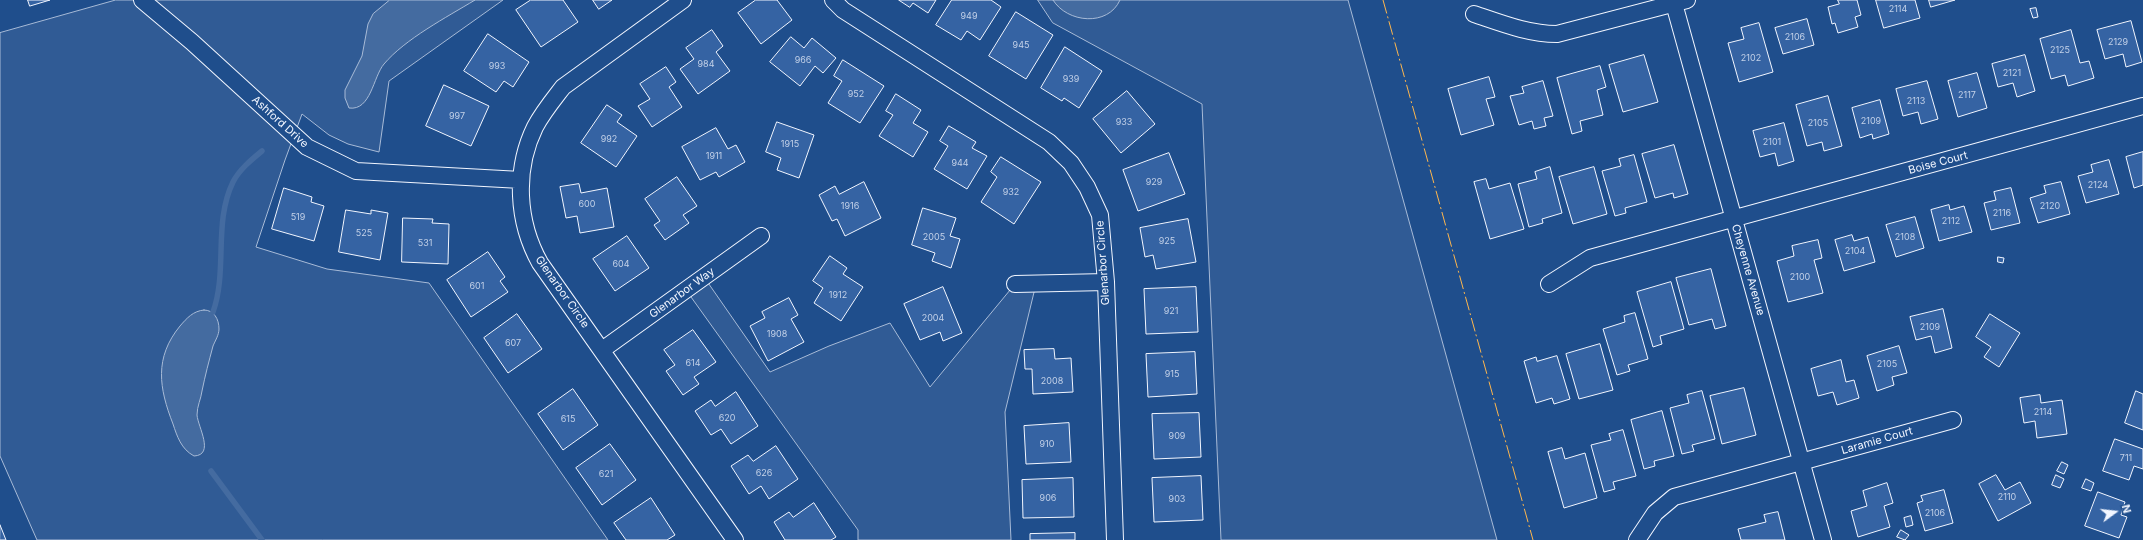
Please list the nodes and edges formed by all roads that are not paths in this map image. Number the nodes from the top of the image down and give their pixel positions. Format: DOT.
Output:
graph roads {
  1 [pos="142,0"];
  2 [pos="683,0"];
  3 [pos="833,0"];
  4 [pos="1678,1"];
  5 [pos="1474,14"];
  6 [pos="2143,106"];
  7 [pos="521,180"];
  8 [pos="1734,220"];
  9 [pos="761,236"];
  10 [pos="1106,282"];
  11 [pos="1015,284"];
  12 [pos="1549,284"];
  13 [pos="602,350"];
  14 [pos="1953,420"];
  15 [pos="1802,462"];
  16 [pos="735,540"];
  17 [pos="1115,540"];
  18 [pos="1637,540"];
  19 [pos="1823,540"];
  1 -- 7 [label="street, Ashford Drive"];
  2 -- 7 [label="street, Glenarbor Circle"];
  3 -- 10 [label="street, Glenarbor Circle"];
  4 -- 5 [label="street"];
  4 -- 8 [label="street, Cheyenne Avenue"];
  6 -- 8 [label="street, Boise Court"];
  7 -- 13 [label="street, Glenarbor Circle"];
  8 -- 12 [label="street, Boise Court"];
  8 -- 15 [label="street, Cheyenne Avenue"];
  9 -- 13 [label="street, Glenarbor Way"];
  10 -- 11 [label="street"];
  10 -- 17 [label="street, Glenarbor Circle"];
  13 -- 16 [label="street, Glenarbor Circle"];
  14 -- 15 [label="street, Laramie Court"];
  15 -- 18 [label="street, Laramie Court"];
  15 -- 19 [label="street, Cheyenne Avenue"];
}
